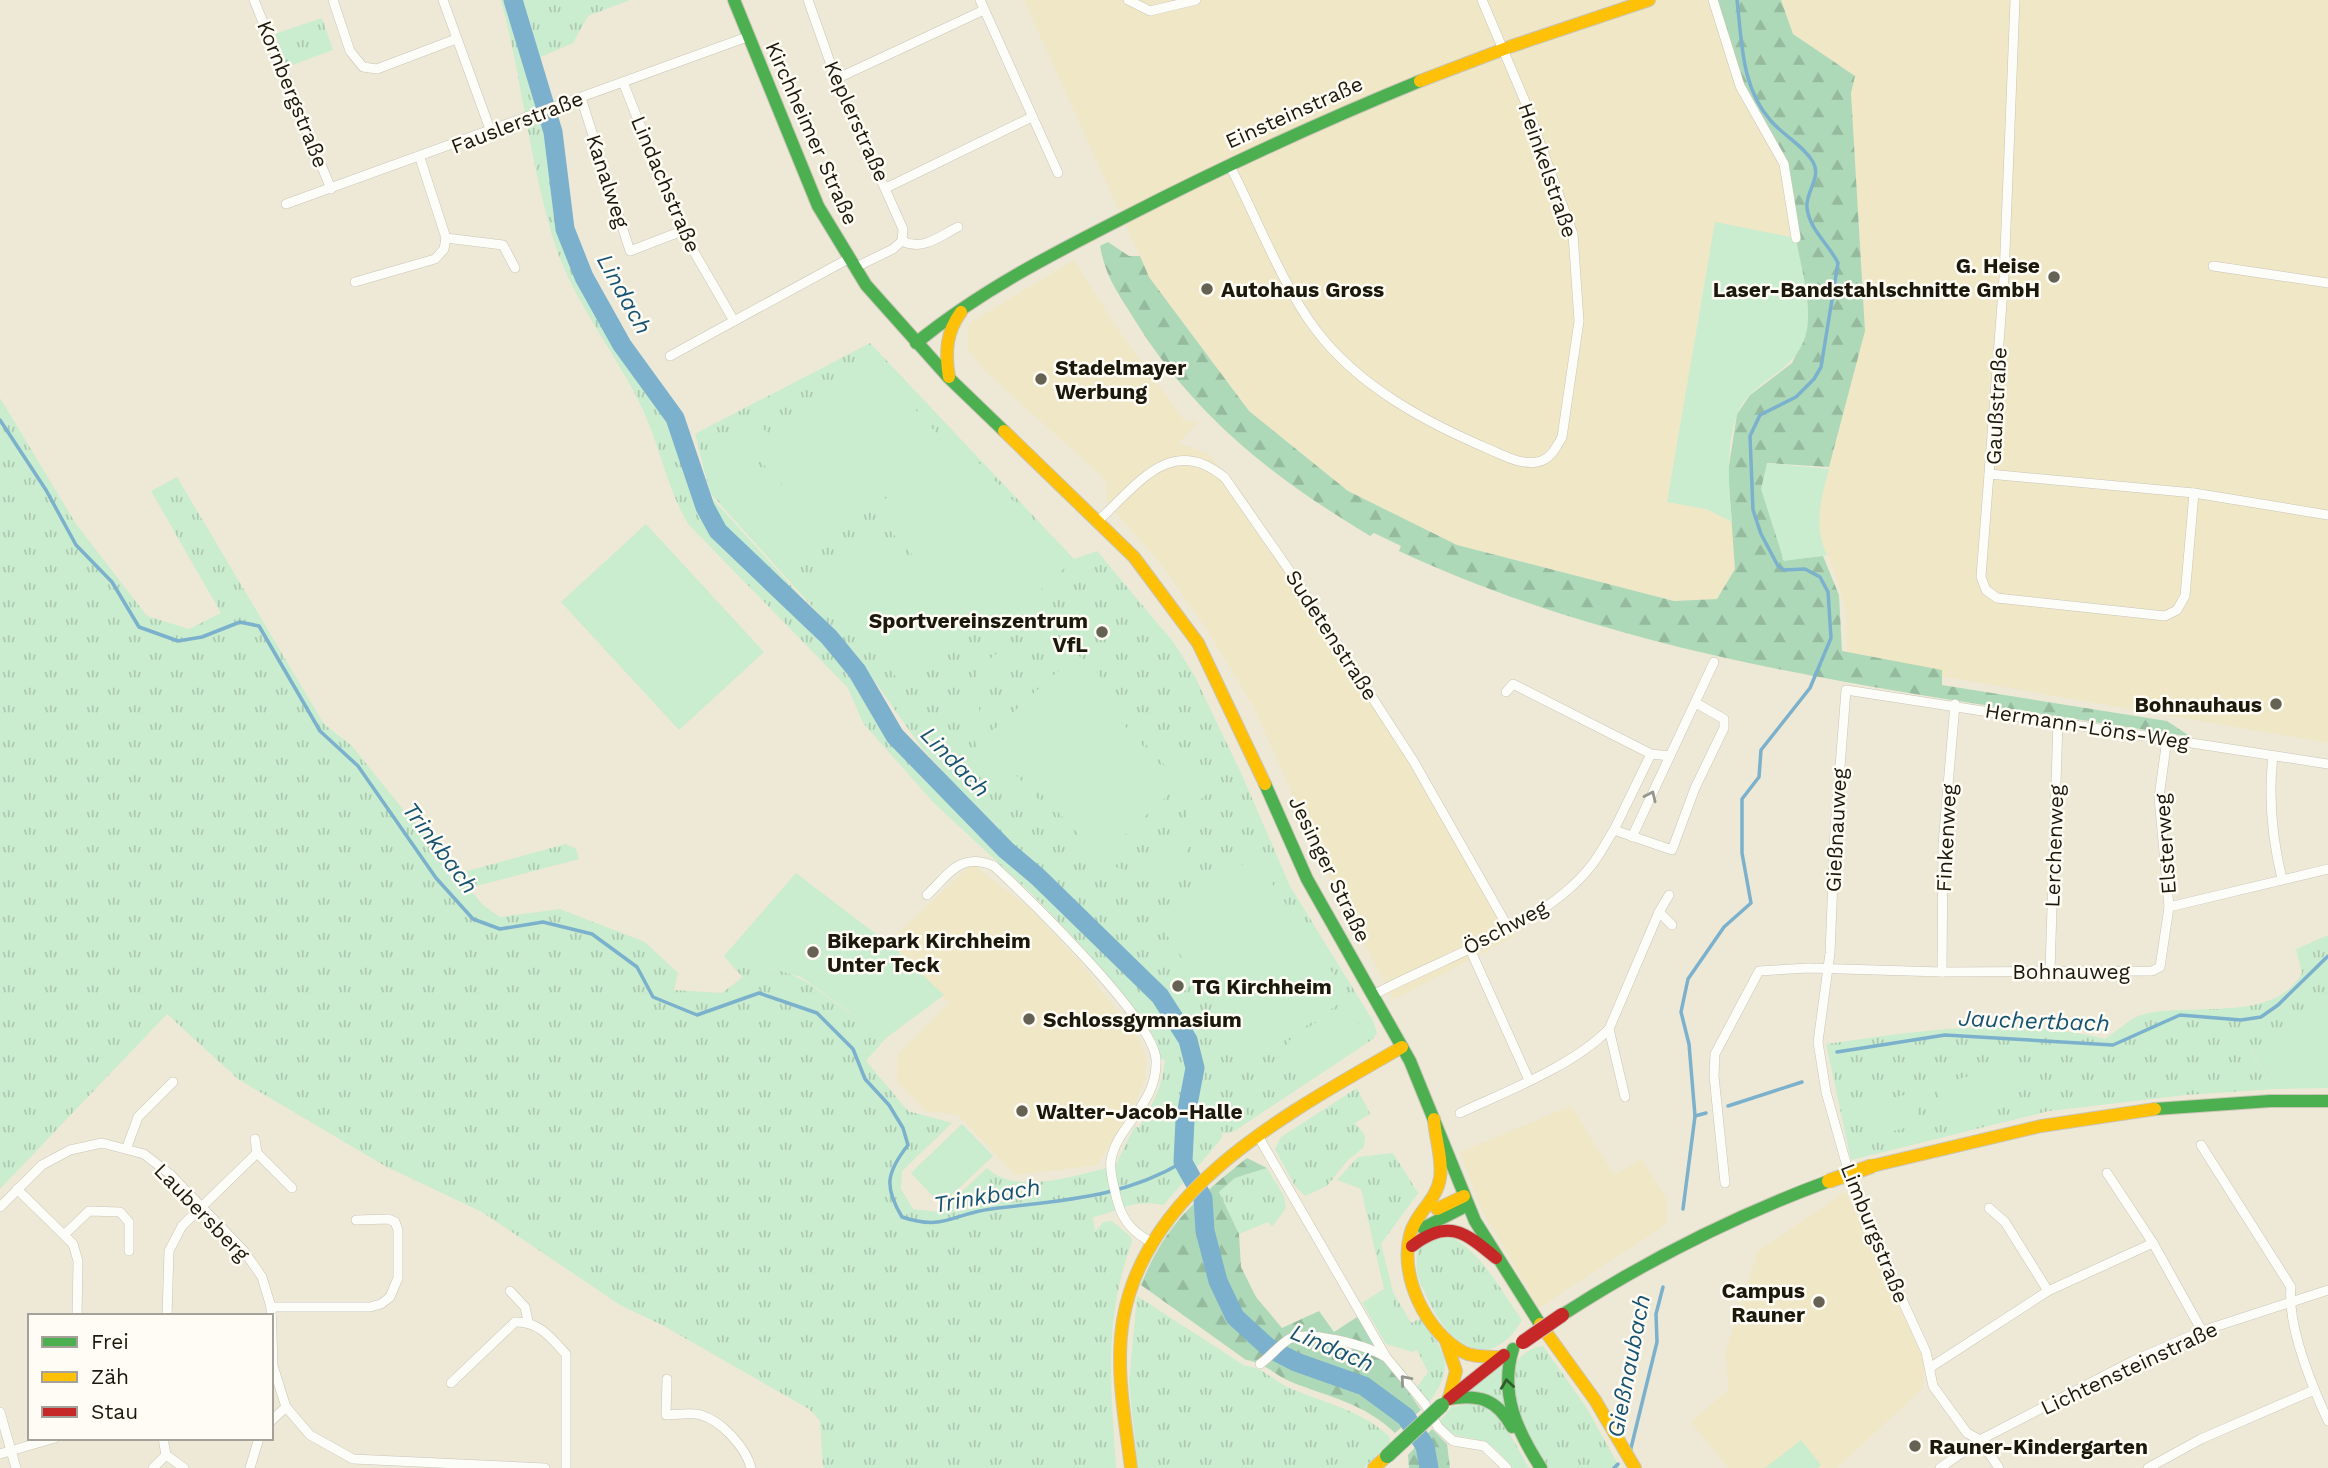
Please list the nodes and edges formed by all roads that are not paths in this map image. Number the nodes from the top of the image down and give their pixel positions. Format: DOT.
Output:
graph roads {
  1 [pos="254,0"];
  2 [pos="333,0"];
  3 [pos="443,0"];
  4 [pos="734,0"];
  5 [pos="808,0"];
  6 [pos="1128,0"];
  7 [pos="1196,0"];
  8 [pos="1482,0"];
  9 [pos="1649,0"];
  10 [pos="1713,0"];
  11 [pos="2015,0"];
  12 [pos="982,5"];
  13 [pos="747,37"];
  14 [pos="456,39"];
  15 [pos="1504,48"];
  16 [pos="836,79"];
  17 [pos="623,82"];
  18 [pos="580,98"];
  19 [pos="1032,117"];
  20 [pos="491,132"];
  21 [pos="420,158"];
  22 [pos="1229,164"];
  23 [pos="1058,173"];
  24 [pos="886,188"];
  25 [pos="331,189"];
  26 [pos="286,204"];
  27 [pos="958,227"];
  28 [pos="682,230"];
  29 [pos="446,238"];
  30 [pos="1797,238"];
  31 [pos="902,241"];
  32 [pos="851,264"];
  33 [pos="2213,266"];
  34 [pos="515,268"];
  35 [pos="355,282"];
  36 [pos="2328,283"];
  37 [pos="973,299"];
  38 [pos="734,321"];
  39 [pos="916,343"];
  40 [pos="670,356"];
  41 [pos="949,378"];
  42 [pos="1989,474"];
  43 [pos="2194,493"];
  44 [pos="2328,515"];
  45 [pos="1099,520"];
  46 [pos="1714,662"];
  47 [pos="1846,690"];
  48 [pos="1506,692"];
  49 [pos="1696,704"];
  50 [pos="1955,704"];
  51 [pos="2058,721"];
  52 [pos="2168,739"];
  53 [pos="1651,754"];
  54 [pos="1670,756"];
  55 [pos="2273,756"];
  56 [pos="2328,764"];
  57 [pos="1614,830"];
  58 [pos="1632,837"];
  59 [pos="2328,869"];
  60 [pos="2282,879"];
  61 [pos="927,895"];
  62 [pos="1669,895"];
  63 [pos="2169,907"];
  64 [pos="1659,912"];
  65 [pos="1672,925"];
  66 [pos="1508,929"];
  67 [pos="1469,947"];
  68 [pos="1828,971"];
  69 [pos="2050,971"];
  70 [pos="1942,972"];
  71 [pos="1373,995"];
  72 [pos="1609,1029"];
  73 [pos="1402,1046"];
  74 [pos="1529,1080"];
  75 [pos="173,1082"];
  76 [pos="1625,1097"];
  77 [pos="2328,1101"];
  78 [pos="1460,1113"];
  79 [pos="1434,1119"];
  80 [pos="1258,1136"];
  81 [pos="255,1139"];
  82 [pos="2201,1145"];
  83 [pos="127,1147"];
  84 [pos="257,1153"];
  85 [pos="2107,1173"];
  86 [pos="1725,1183"];
  87 [pos="292,1188"];
  88 [pos="17,1189"];
  89 [pos="1466,1201"];
  90 [pos="0,1207"];
  91 [pos="201,1207"];
  92 [pos="1989,1208"];
  93 [pos="356,1220"];
  94 [pos="65,1234"];
  95 [pos="1149,1241"];
  96 [pos="1411,1243"];
  97 [pos="2154,1243"];
  98 [pos="129,1251"];
  99 [pos="1496,1258"];
  100 [pos="2048,1290"];
  101 [pos="2328,1290"];
  102 [pos="510,1291"];
  103 [pos="2289,1303"];
  104 [pos="271,1307"];
  105 [pos="77,1314"];
  106 [pos="167,1314"];
  107 [pos="271,1314"];
  108 [pos="528,1321"];
  109 [pos="2202,1331"];
  110 [pos="1444,1337"];
  111 [pos="1512,1349"];
  112 [pos="1386,1357"];
  113 [pos="1263,1362"];
  114 [pos="273,1366"];
  115 [pos="1931,1367"];
  116 [pos="667,1379"];
  117 [pos="451,1383"];
  118 [pos="2314,1390"];
  119 [pos="1445,1402"];
  120 [pos="286,1406"];
  121 [pos="0,1412"];
  122 [pos="273,1419"];
  123 [pos="2328,1422"];
  124 [pos="48,1440"];
  125 [pos="163,1440"];
  126 [pos="259,1440"];
  127 [pos="1980,1440"];
  128 [pos="11,1451"];
  129 [pos="0,1454"];
  130 [pos="166,1455"];
  131 [pos="424,1466"];
  132 [pos="16,1468"];
  133 [pos="153,1468"];
  134 [pos="184,1468"];
  135 [pos="250,1468"];
  136 [pos="545,1468"];
  137 [pos="566,1468"];
  138 [pos="751,1468"];
  139 [pos="1131,1468"];
  140 [pos="1374,1468"];
  141 [pos="1507,1468"];
  142 [pos="1534,1468"];
  143 [pos="1541,1468"];
  144 [pos="1634,1468"];
  145 [pos="1940,1468"];
  146 [pos="1999,1468"];
  147 [pos="2148,1468"];
  1 -- 25 [label="street, Kornbergstraße"];
  2 -- 14 [label="street"];
  3 -- 14 [label="street"];
  4 -- 13 [label="main road, Kirchheimer Straße"];
  5 -- 16 [label="street, Keplerstraße"];
  6 -- 7 [label="street"];
  8 -- 15 [label="street, Heinkelstraße"];
  9 -- 15 [label="main road, Einsteinstraße"];
  10 -- 30 [label="street"];
  11 -- 42 [label="street, Gaußstraße"];
  12 -- 16 [label="street"];
  12 -- 19 [label="street"];
  13 -- 17 [label="street, Fauslerstraße"];
  13 -- 32 [label="main road, Kirchheimer Straße"];
  14 -- 20 [label="street"];
  15 -- 22 [label="main road, Einsteinstraße"];
  15 -- 22 [label="street, Heinkelstraße"];
  16 -- 24 [label="street, Keplerstraße"];
  17 -- 18 [label="street, Fauslerstraße"];
  17 -- 28 [label="street, Lindachstraße"];
  18 -- 20 [label="street, Fauslerstraße"];
  18 -- 28 [label="street, Kanalweg"];
  19 -- 23 [label="street"];
  19 -- 24 [label="street"];
  20 -- 21 [label="street, Fauslerstraße"];
  21 -- 25 [label="street, Fauslerstraße"];
  21 -- 29 [label="street"];
  22 -- 37 [label="main road, Einsteinstraße"];
  24 -- 31 [label="street, Keplerstraße"];
  25 -- 26 [label="street, Fauslerstraße"];
  27 -- 31 [label="street"];
  28 -- 38 [label="street, Lindachstraße"];
  29 -- 34 [label="street"];
  29 -- 35 [label="street"];
  31 -- 32 [label="street"];
  32 -- 38 [label="street"];
  32 -- 39 [label="main road, Kirchheimer Straße"];
  33 -- 36 [label="street"];
  37 -- 39 [label="main road, Einsteinstraße"];
  37 -- 41 [label="main road, Einsteinstraße"];
  38 -- 40 [label="street"];
  39 -- 41 [label="main road, Jesinger Straße"];
  41 -- 45 [label="main road, Jesinger Straße"];
  42 -- 43 [label="street, Gaußstraße"];
  42 -- 43 [label="street"];
  43 -- 44 [label="street, Gaußstraße"];
  45 -- 66 [label="street, Sudetenstraße"];
  45 -- 71 [label="main road, Jesinger Straße"];
  46 -- 49 [label="street"];
  47 -- 50 [label="street, Hermann-Löns-Weg"];
  47 -- 68 [label="street, Gießnauweg"];
  48 -- 53 [label="street"];
  49 -- 54 [label="street"];
  49 -- 58 [label="street"];
  50 -- 51 [label="street, Hermann-Löns-Weg"];
  50 -- 70 [label="street, Finkenweg"];
  51 -- 52 [label="street, Hermann-Löns-Weg"];
  51 -- 69 [label="street, Lerchenweg"];
  52 -- 55 [label="street, Hermann-Löns-Weg"];
  52 -- 63 [label="street, Elsterweg"];
  53 -- 54 [label="street"];
  53 -- 57 [label="street, Öschweg"];
  58 -- 54 [label="street, one-way"];
  55 -- 56 [label="street, Hermann-Löns-Weg"];
  55 -- 60 [label="street"];
  57 -- 58 [label="street"];
  57 -- 66 [label="street, Öschweg"];
  59 -- 60 [label="street"];
  60 -- 63 [label="street"];
  61 -- 95 [label="street"];
  62 -- 64 [label="street"];
  63 -- 69 [label="street, Bohnauweg"];
  64 -- 65 [label="street"];
  64 -- 72 [label="street"];
  66 -- 67 [label="street, Öschweg"];
  67 -- 71 [label="street, Öschweg"];
  67 -- 74 [label="street"];
  68 -- 70 [label="street, Bohnauweg"];
  68 -- 86 [label="street, Bohnauweg"];
  68 -- 115 [label="street, Limburgstraße"];
  69 -- 70 [label="street, Bohnauweg"];
  71 -- 73 [label="main road, Jesinger Straße"];
  72 -- 74 [label="street"];
  72 -- 76 [label="street"];
  73 -- 79 [label="main road, Jesinger Straße"];
  73 -- 80 [label="main road"];
  74 -- 78 [label="street"];
  75 -- 83 [label="street"];
  77 -- 111 [label="main road, bridge"];
  79 -- 89 [label="main road, Jesinger Straße"];
  79 -- 96 [label="main road"];
  80 -- 95 [label="main road"];
  80 -- 112 [label="street"];
  81 -- 84 [label="street"];
  82 -- 103 [label="street"];
  83 -- 88 [label="street, Laubersberg"];
  83 -- 91 [label="street, Laubersberg"];
  84 -- 87 [label="street"];
  84 -- 91 [label="street"];
  85 -- 97 [label="street"];
  88 -- 90 [label="street, Laubersberg"];
  88 -- 94 [label="street"];
  89 -- 96 [label="main road"];
  89 -- 99 [label="main road, Jesinger Straße"];
  91 -- 104 [label="street, Laubersberg"];
  91 -- 106 [label="street"];
  92 -- 100 [label="street"];
  93 -- 104 [label="street"];
  94 -- 98 [label="street"];
  94 -- 105 [label="street"];
  95 -- 139 [label="main road"];
  96 -- 99 [label="main road"];
  96 -- 110 [label="main road"];
  97 -- 100 [label="street"];
  97 -- 109 [label="street"];
  99 -- 144 [label="main road, Jesinger Straße"];
  100 -- 115 [label="street"];
  101 -- 103 [label="street, Lichtensteinstraße"];
  102 -- 108 [label="street"];
  103 -- 109 [label="street, Lichtensteinstraße"];
  103 -- 118 [label="street"];
  104 -- 107 [label="street, Laubersberg"];
  108 -- 117 [label="street"];
  108 -- 137 [label="street"];
  109 -- 127 [label="street, Lichtensteinstraße"];
  110 -- 111 [label="main road"];
  110 -- 119 [label="main road"];
  111 -- 119 [label="main road"];
  143 -- 111 [label="main road, one-way"];
  112 -- 113 [label="street"];
  141 -- 112 [label="street, one-way"];
  114 -- 120 [label="street, Laubersberg"];
  115 -- 127 [label="street, Limburgstraße"];
  116 -- 138 [label="street"];
  118 -- 123 [label="street"];
  118 -- 147 [label="street"];
  119 -- 140 [label="main road, bridge"];
  119 -- 142 [label="main road"];
  120 -- 122 [label="street"];
  120 -- 131 [label="street, Laubersberg"];
  121 -- 128 [label="street"];
  124 -- 128 [label="street"];
  125 -- 130 [label="street"];
  126 -- 135 [label="street"];
  127 -- 145 [label="street, Lichtensteinstraße"];
  127 -- 146 [label="street, Limburgstraße"];
  128 -- 129 [label="street"];
  128 -- 132 [label="street"];
  130 -- 133 [label="street"];
  130 -- 134 [label="street"];
  131 -- 136 [label="street, Laubersberg"];
}
